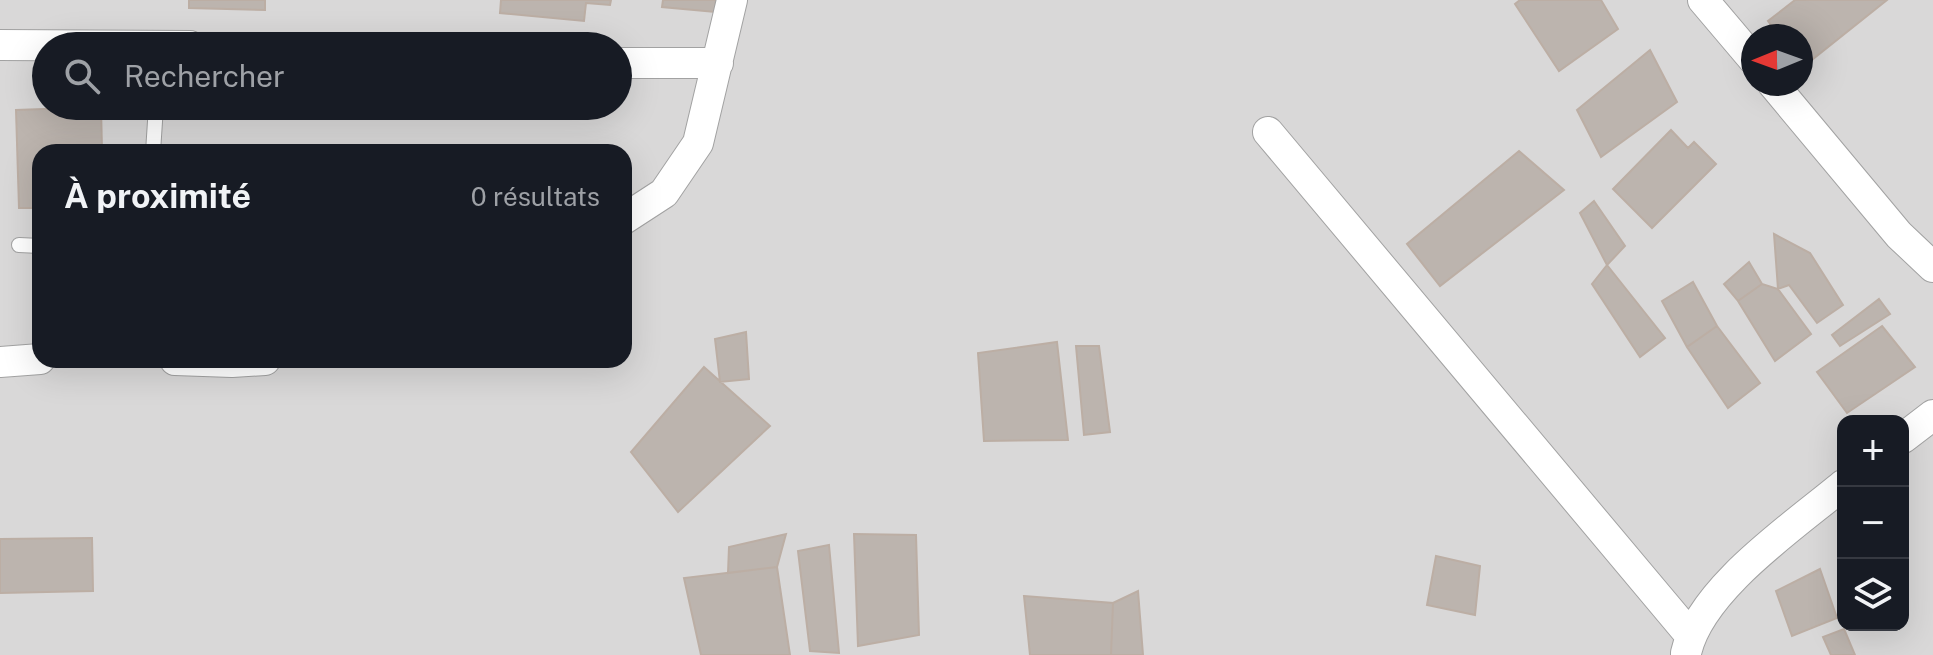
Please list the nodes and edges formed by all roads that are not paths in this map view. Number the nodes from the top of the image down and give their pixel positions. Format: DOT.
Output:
graph roads {
  1 [pos="732,0"];
  2 [pos="1703,0"];
  3 [pos="0,45"];
  4 [pos="32,45"];
  5 [pos="1741,45"];
  6 [pos="632,63"];
  7 [pos="718,63"];
  8 [pos="1783,96"];
  9 [pos="155,120"];
  10 [pos="1268,132"];
  11 [pos="154,144"];
  12 [pos="632,214"];
  13 [pos="19,245"];
  14 [pos="32,246"];
  15 [pos="1933,267"];
  16 [pos="32,360"];
  17 [pos="0,362"];
  18 [pos="1933,415"];
  19 [pos="1909,433"];
  20 [pos="1841,487"];
  21 [pos="1688,645"];
  1 -- 7 [label="street"];
  2 -- 5 [label="street"];
  3 -- 4 [label="street"];
  6 -- 7 [label="street"];
  7 -- 12 [label="street"];
  8 -- 15 [label="street"];
  9 -- 11 [label="lane"];
  10 -- 21 [label="street"];
  13 -- 14 [label="lane"];
  16 -- 17 [label="street"];
  18 -- 19 [label="street"];
  20 -- 21 [label="street"];
}
